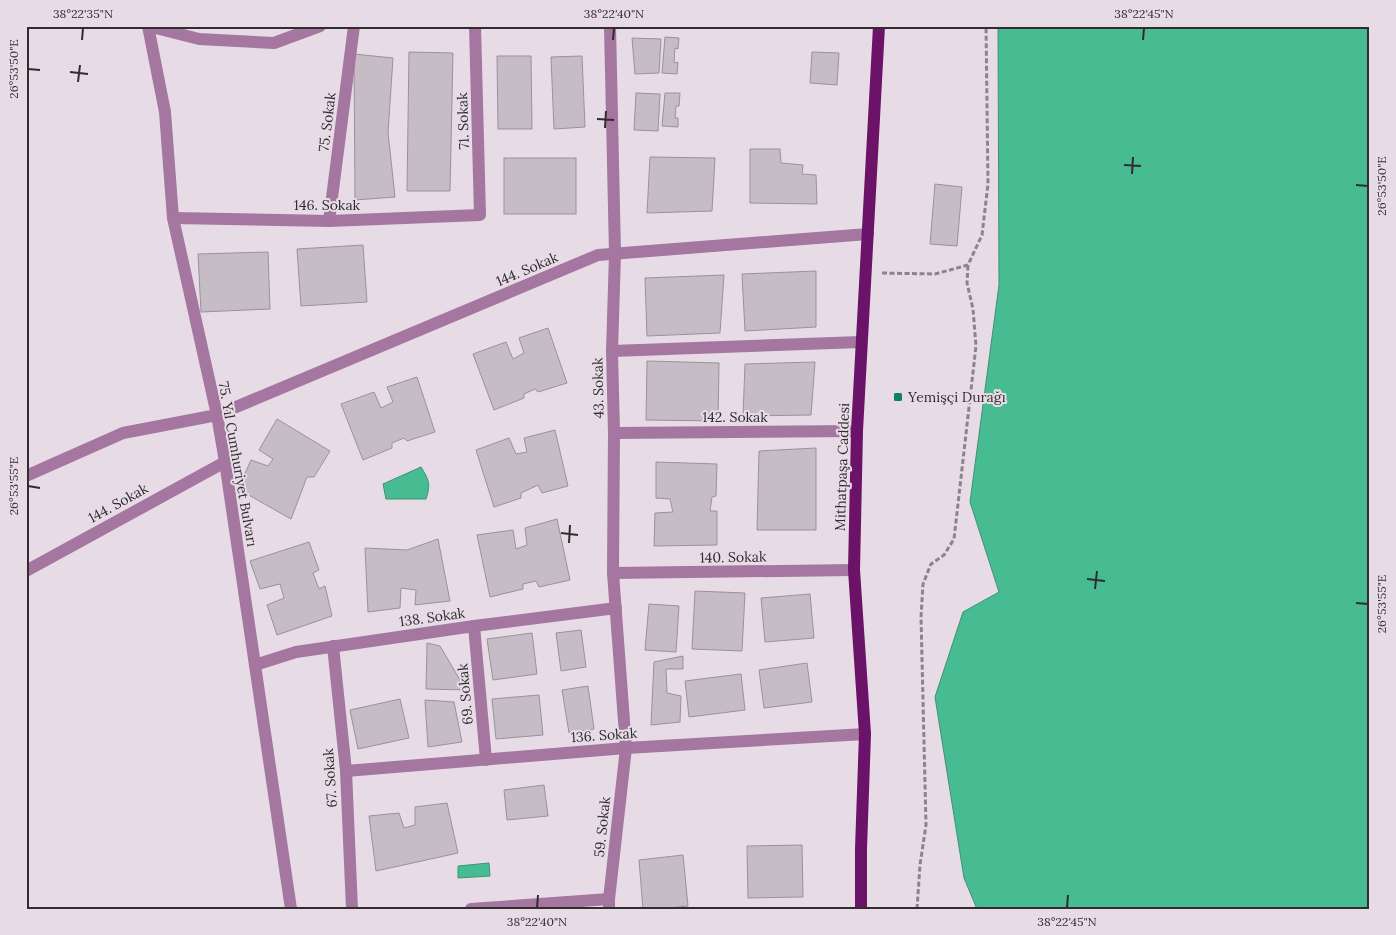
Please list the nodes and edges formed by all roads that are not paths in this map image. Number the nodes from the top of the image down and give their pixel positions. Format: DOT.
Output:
graph roads {
  1 [pos="320,26"];
  2 [pos="354,26"];
  3 [pos="475,26"];
  4 [pos="610,26"];
  5 [pos="879,26"];
  6 [pos="148,27"];
  7 [pos="480,215"];
  8 [pos="173,218"];
  9 [pos="329,221"];
  10 [pos="868,234"];
  11 [pos="615,254"];
  12 [pos="861,342"];
  13 [pos="612,351"];
  14 [pos="216,415"];
  15 [pos="857,431"];
  16 [pos="614,433"];
  17 [pos="225,462"];
  18 [pos="26,476"];
  19 [pos="854,570"];
  20 [pos="26,571"];
  21 [pos="613,573"];
  22 [pos="616,608"];
  23 [pos="474,626"];
  24 [pos="334,646"];
  25 [pos="255,664"];
  26 [pos="865,734"];
  27 [pos="626,748"];
  28 [pos="486,760"];
  29 [pos="346,771"];
  30 [pos="609,904"];
  31 [pos="292,909"];
  32 [pos="352,909"];
  33 [pos="471,909"];
  34 [pos="862,909"];
  1 -- 6 [label="street"];
  2 -- 9 [label="street, 75. Sokak"];
  3 -- 7 [label="street, 71. Sokak"];
  4 -- 11 [label="street, 43. Sokak"];
  5 -- 10 [label="main road, Mithatpaşa Caddesi"];
  6 -- 8 [label="street, 75. Yıl Cumhuriyet Bulvarı"];
  7 -- 9 [label="street, 146. Sokak"];
  8 -- 9 [label="street, 146. Sokak"];
  8 -- 14 [label="street, 75. Yıl Cumhuriyet Bulvarı"];
  10 -- 11 [label="street, 144. Sokak"];
  10 -- 12 [label="main road, Mithatpaşa Caddesi"];
  11 -- 13 [label="street, 43. Sokak"];
  11 -- 14 [label="street, 144. Sokak"];
  12 -- 13 [label="street"];
  12 -- 15 [label="main road, Mithatpaşa Caddesi"];
  13 -- 16 [label="street, 43. Sokak"];
  14 -- 17 [label="street, 75. Yıl Cumhuriyet Bulvarı"];
  14 -- 18 [label="street, 144. Sokak"];
  15 -- 16 [label="street, 142. Sokak"];
  15 -- 19 [label="main road, Mithatpaşa Caddesi"];
  16 -- 21 [label="street, 43. Sokak"];
  17 -- 20 [label="street, 144. Sokak"];
  17 -- 25 [label="street, 75. Yıl Cumhuriyet Bulvarı"];
  19 -- 21 [label="street, 140. Sokak"];
  19 -- 26 [label="main road, Mithatpaşa Caddesi"];
  21 -- 22 [label="street, 43. Sokak"];
  22 -- 23 [label="street, 138. Sokak"];
  22 -- 27 [label="street, 43. Sokak"];
  23 -- 24 [label="street, 138. Sokak"];
  23 -- 28 [label="street, 69. Sokak"];
  24 -- 25 [label="street, 138. Sokak"];
  24 -- 29 [label="street, 67. Sokak"];
  25 -- 31 [label="street, 75. Yıl Cumhuriyet Bulvarı"];
  26 -- 27 [label="street, 136. Sokak"];
  26 -- 34 [label="main road, Mithatpaşa Caddesi"];
  27 -- 28 [label="street, 136. Sokak"];
  27 -- 30 [label="street, 59. Sokak"];
  28 -- 29 [label="street, 136. Sokak"];
  29 -- 32 [label="street, 67. Sokak"];
  30 -- 33 [label="street"];
}
